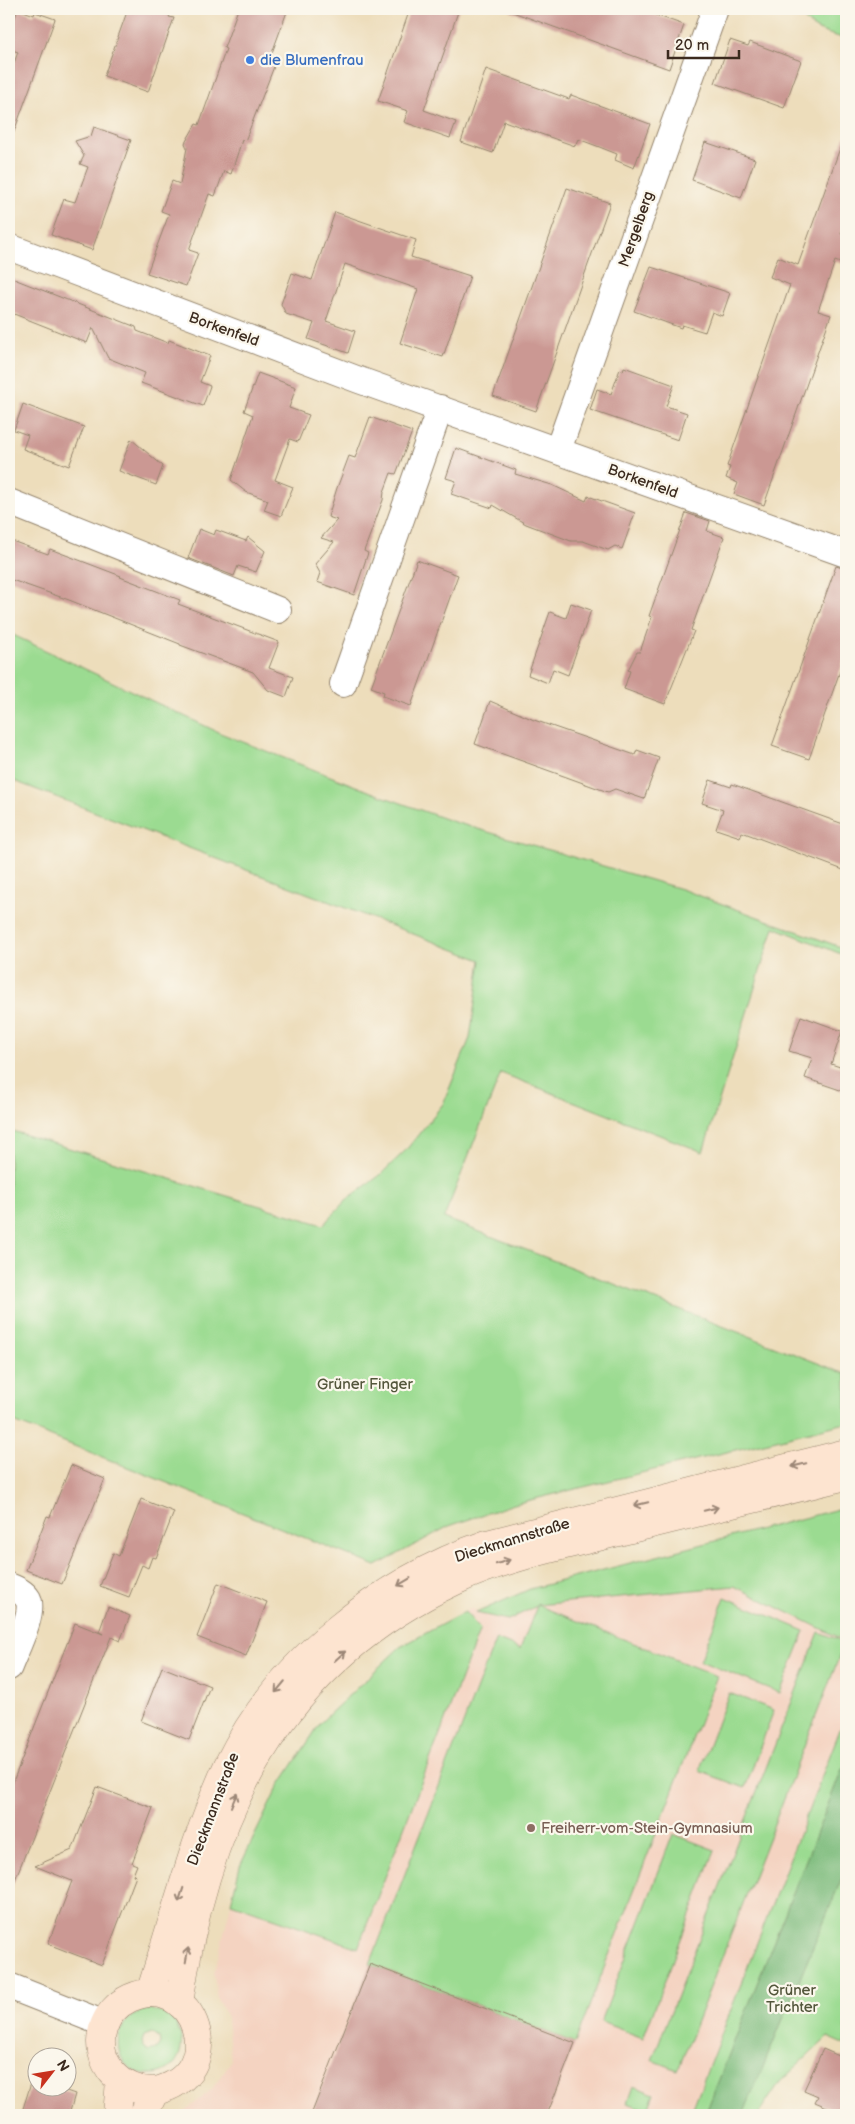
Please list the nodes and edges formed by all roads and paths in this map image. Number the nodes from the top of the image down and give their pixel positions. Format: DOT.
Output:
graph roads {
  1 [pos="715,9"];
  2 [pos="9,247"];
  3 [pos="440,408"];
  4 [pos="558,450"];
  5 [pos="9,502"];
  6 [pos="846,554"];
  7 [pos="278,610"];
  8 [pos="343,684"];
  9 [pos="846,1453"];
  10 [pos="846,1476"];
  11 [pos="9,1586"];
  12 [pos="9,1667"];
  13 [pos="9,1986"];
  14 [pos="150,1994"];
  15 [pos="180,2003"];
  16 [pos="105,2024"];
  17 [pos="120,2081"];
  18 [pos="156,2091"];
  19 [pos="117,2115"];
  20 [pos="143,2115"];
  1 -- 4 [label="street, Mergelberg"];
  2 -- 3 [label="street, Borkenfeld"];
  3 -- 4 [label="street, Borkenfeld"];
  3 -- 8 [label="street"];
  4 -- 6 [label="street, Borkenfeld"];
  5 -- 7 [label="street"];
  9 -- 14 [label="street, Dieckmannstraße, one-way"];
  15 -- 10 [label="street, Dieckmannstraße, one-way"];
  11 -- 12 [label="street"];
  13 -- 16 [label="street"];
  14 -- 15 [label="street"];
  14 -- 16 [label="street"];
  15 -- 18 [label="street"];
  16 -- 17 [label="street"];
  17 -- 18 [label="street"];
  17 -- 19 [label="street"];
  18 -- 20 [label="street"];
}
